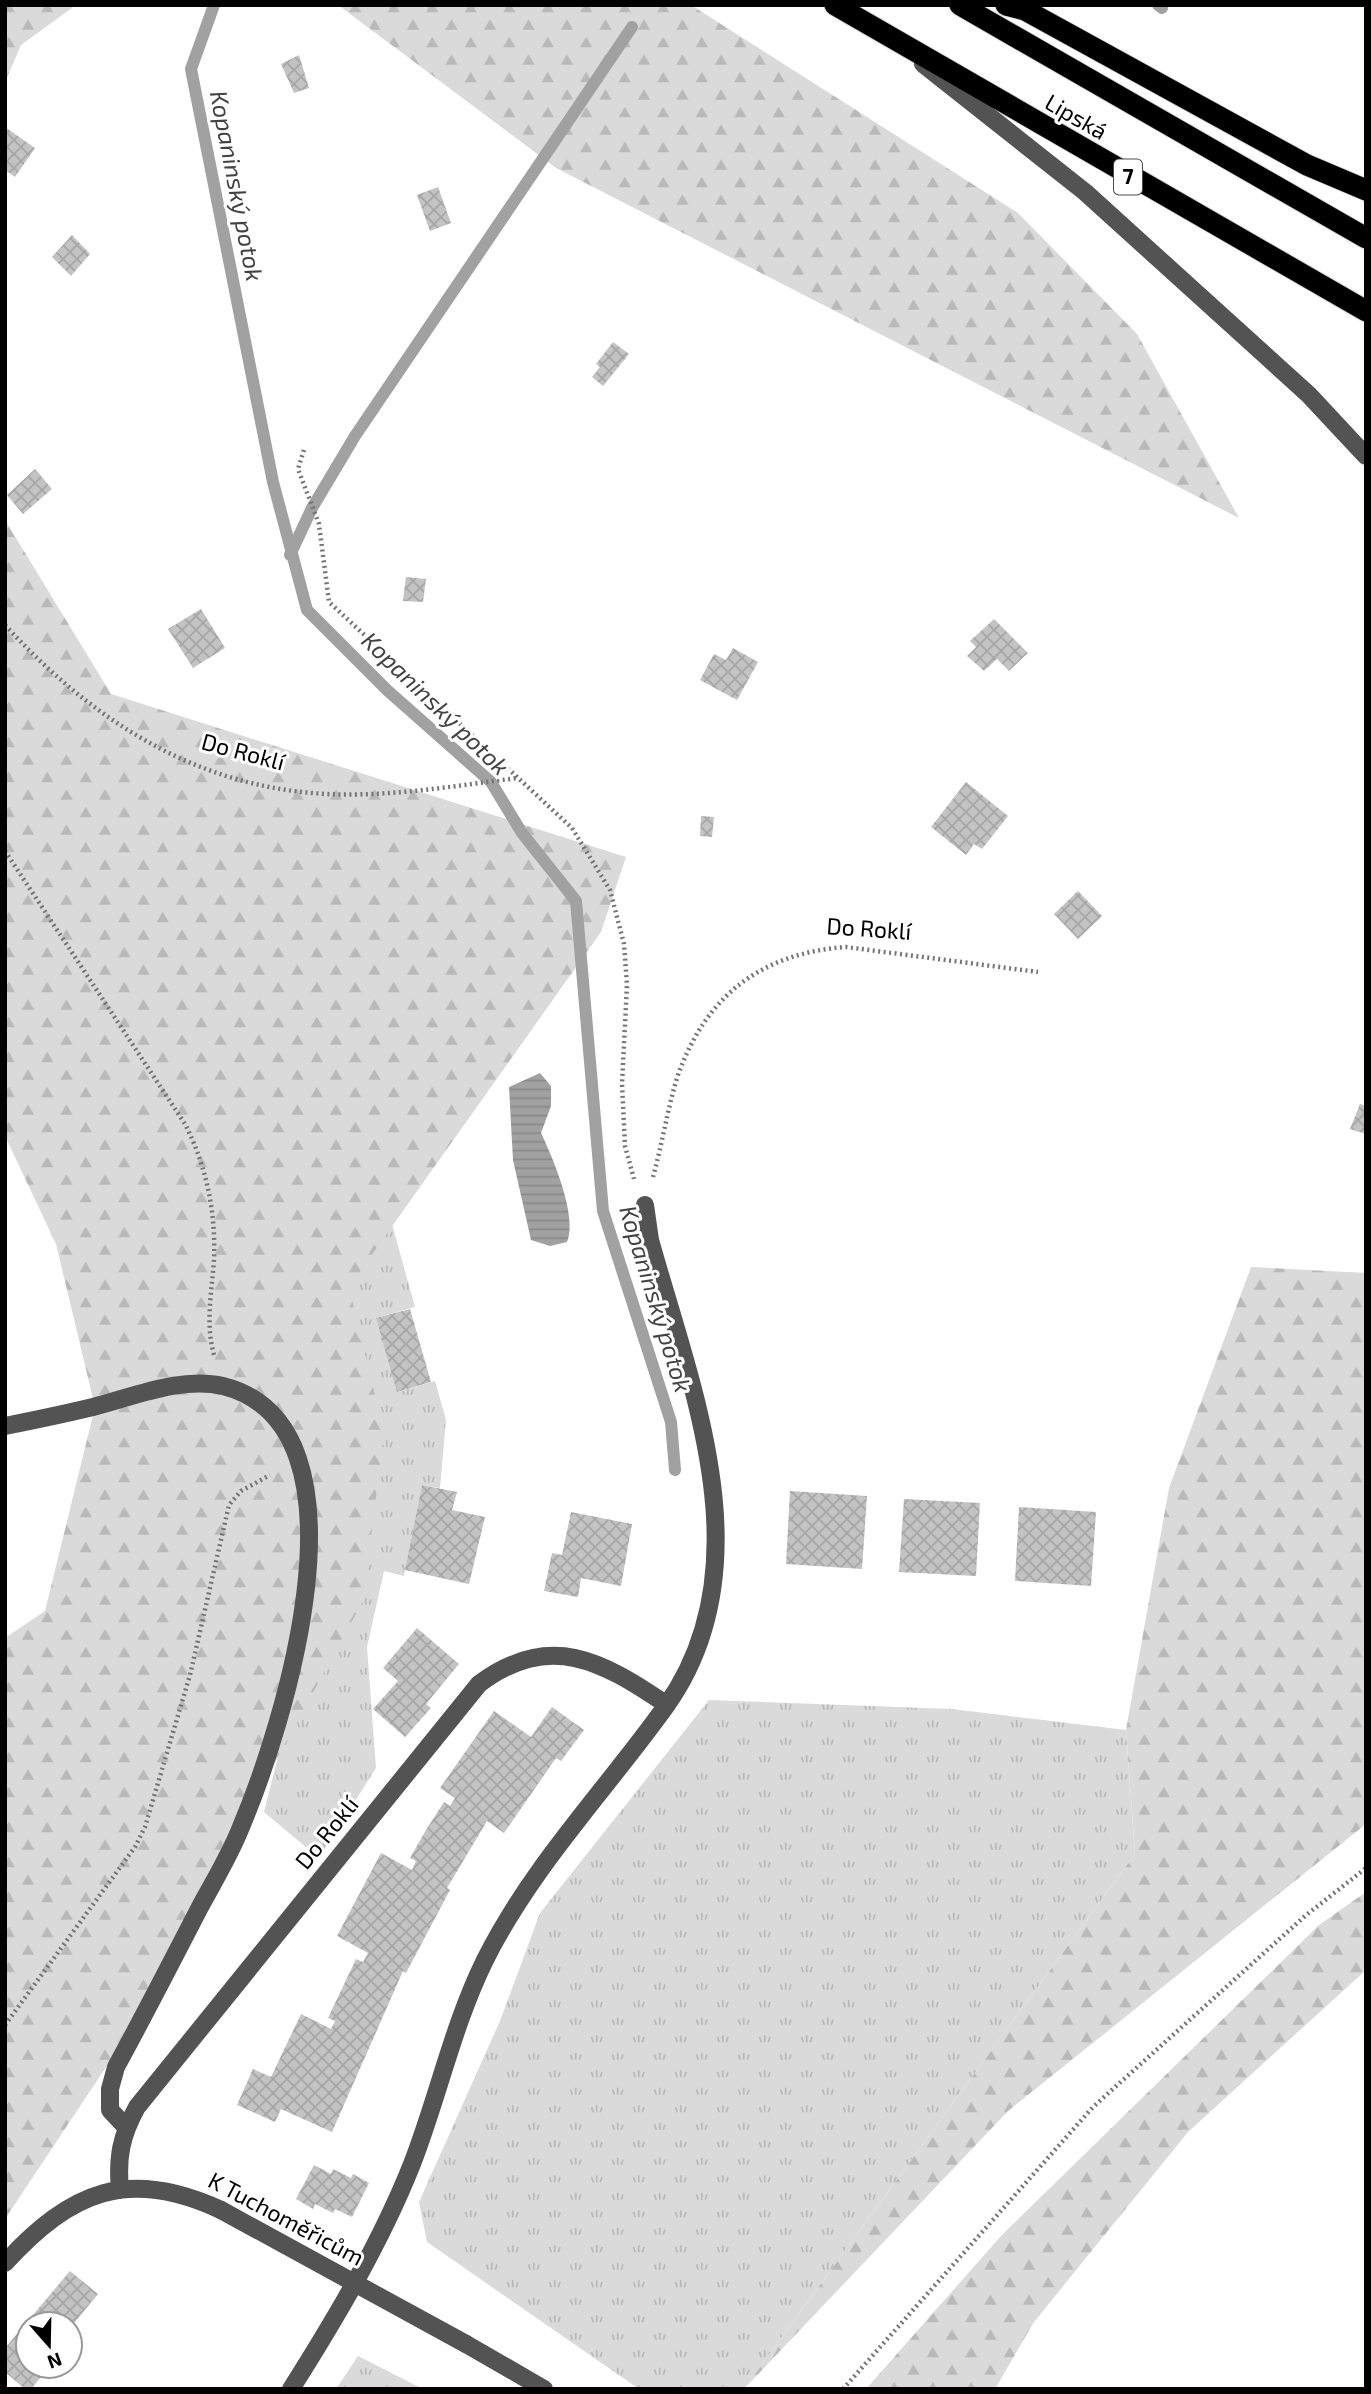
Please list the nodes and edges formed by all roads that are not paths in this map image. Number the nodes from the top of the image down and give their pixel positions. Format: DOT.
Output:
graph roads {
  1 [pos="835,5"];
  2 [pos="960,5"];
  3 [pos="1006,5"];
  4 [pos="893,40"];
  5 [pos="1366,190"];
  6 [pos="1366,238"];
  7 [pos="1366,312"];
  8 [pos="1366,456"];
  9 [pos="645,1205"];
  10 [pos="5,1426"];
  11 [pos="667,1705"];
  12 [pos="126,2127"];
  13 [pos="120,2190"];
  14 [pos="5,2263"];
  15 [pos="291,2389"];
  16 [pos="544,2389"];
  1 -- 4 [label="highway, Lipská / 7"];
  2 -- 6 [label="highway, Lipská"];
  3 -- 5 [label="highway"];
  4 -- 7 [label="highway, Lipská / 7"];
  4 -- 8 [label="street"];
  9 -- 11 [label="street"];
  10 -- 12 [label="street"];
  11 -- 12 [label="street, Do Roklí"];
  11 -- 15 [label="street"];
  12 -- 13 [label="street, Do Roklí"];
  13 -- 14 [label="street, K Tuchoměřicům"];
  13 -- 16 [label="street, K Tuchoměřicům, bridge"];
}
